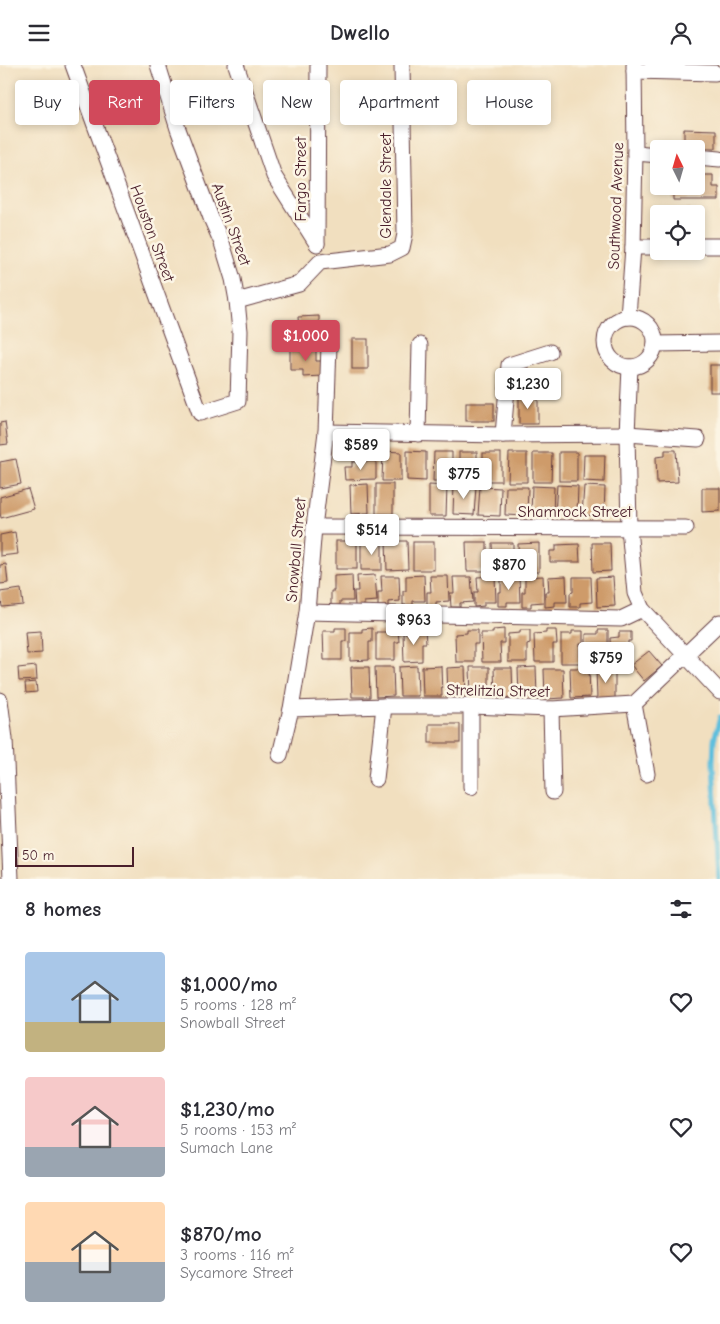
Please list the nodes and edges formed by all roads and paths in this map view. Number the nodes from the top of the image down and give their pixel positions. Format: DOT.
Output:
graph roads {
  1 [pos="73,65"];
  2 [pos="158,65"];
  3 [pos="236,65"];
  4 [pos="318,65"];
  5 [pos="402,65"];
  6 [pos="634,68"];
  7 [pos="714,73"];
  8 [pos="635,153"];
  9 [pos="650,154"];
  10 [pos="705,158"];
  11 [pos="720,159"];
  12 [pos="317,244"];
  13 [pos="705,246"];
  14 [pos="720,246"];
  15 [pos="633,247"];
  16 [pos="650,247"];
  17 [pos="320,262"];
  18 [pos="237,301"];
  19 [pos="628,317"];
  20 [pos="720,343"];
  21 [pos="655,344"];
  22 [pos="329,345"];
  23 [pos="420,345"];
  24 [pos="550,352"];
  25 [pos="630,367"];
  26 [pos="238,401"];
  27 [pos="326,432"];
  28 [pos="418,434"];
  29 [pos="627,434"];
  30 [pos="503,435"];
  31 [pos="698,439"];
  32 [pos="314,527"];
  33 [pos="686,528"];
  34 [pos="629,529"];
  35 [pos="642,609"];
  36 [pos="307,612"];
  37 [pos="720,622"];
  38 [pos="686,656"];
  39 [pos="720,692"];
  40 [pos="0,700"];
  41 [pos="634,704"];
  42 [pos="384,706"];
  43 [pos="471,707"];
  44 [pos="291,709"];
  45 [pos="551,709"];
  46 [pos="280,755"];
  47 [pos="648,774"];
  48 [pos="376,779"];
  49 [pos="471,787"];
  50 [pos="553,792"];
  51 [pos="11,879"];
  1 -- 26 [label="street, Houston Street"];
  2 -- 18 [label="street, Austin Street"];
  3 -- 12 [label="street"];
  4 -- 12 [label="street, Fargo Street"];
  5 -- 17 [label="street, Glendale Street"];
  6 -- 7 [label="street"];
  6 -- 8 [label="street, Southwood Avenue"];
  8 -- 9 [label="street"];
  8 -- 15 [label="street, Southwood Avenue"];
  10 -- 11 [label="street"];
  12 -- 17 [label="street, Fargo Street"];
  13 -- 14 [label="street"];
  15 -- 16 [label="street"];
  15 -- 19 [label="street, Southwood Avenue"];
  17 -- 18 [label="street"];
  18 -- 26 [label="street, Austin Street"];
  19 -- 21 [label="street"];
  19 -- 25 [label="street"];
  20 -- 21 [label="street"];
  21 -- 25 [label="street"];
  22 -- 27 [label="street, Snowball Street"];
  23 -- 28 [label="street"];
  24 -- 30 [label="street"];
  25 -- 29 [label="street"];
  27 -- 28 [label="street"];
  27 -- 32 [label="street, Snowball Street"];
  28 -- 30 [label="street"];
  29 -- 30 [label="street"];
  29 -- 31 [label="street"];
  29 -- 34 [label="street"];
  32 -- 34 [label="street, Shamrock Street"];
  32 -- 36 [label="street, Snowball Street"];
  33 -- 34 [label="street, Shamrock Street"];
  34 -- 35 [label="street"];
  35 -- 36 [label="street"];
  35 -- 38 [label="street"];
  36 -- 44 [label="street, Snowball Street"];
  37 -- 38 [label="street"];
  38 -- 39 [label="street"];
  38 -- 41 [label="street"];
  40 -- 51 [label="street"];
  41 -- 45 [label="street, Strelitzia Street"];
  41 -- 47 [label="street"];
  42 -- 43 [label="street, Strelitzia Street"];
  42 -- 44 [label="street, Strelitzia Street"];
  42 -- 48 [label="street"];
  43 -- 45 [label="street, Strelitzia Street"];
  43 -- 49 [label="street"];
  44 -- 46 [label="street, Snowball Street"];
  45 -- 50 [label="street"];
}
